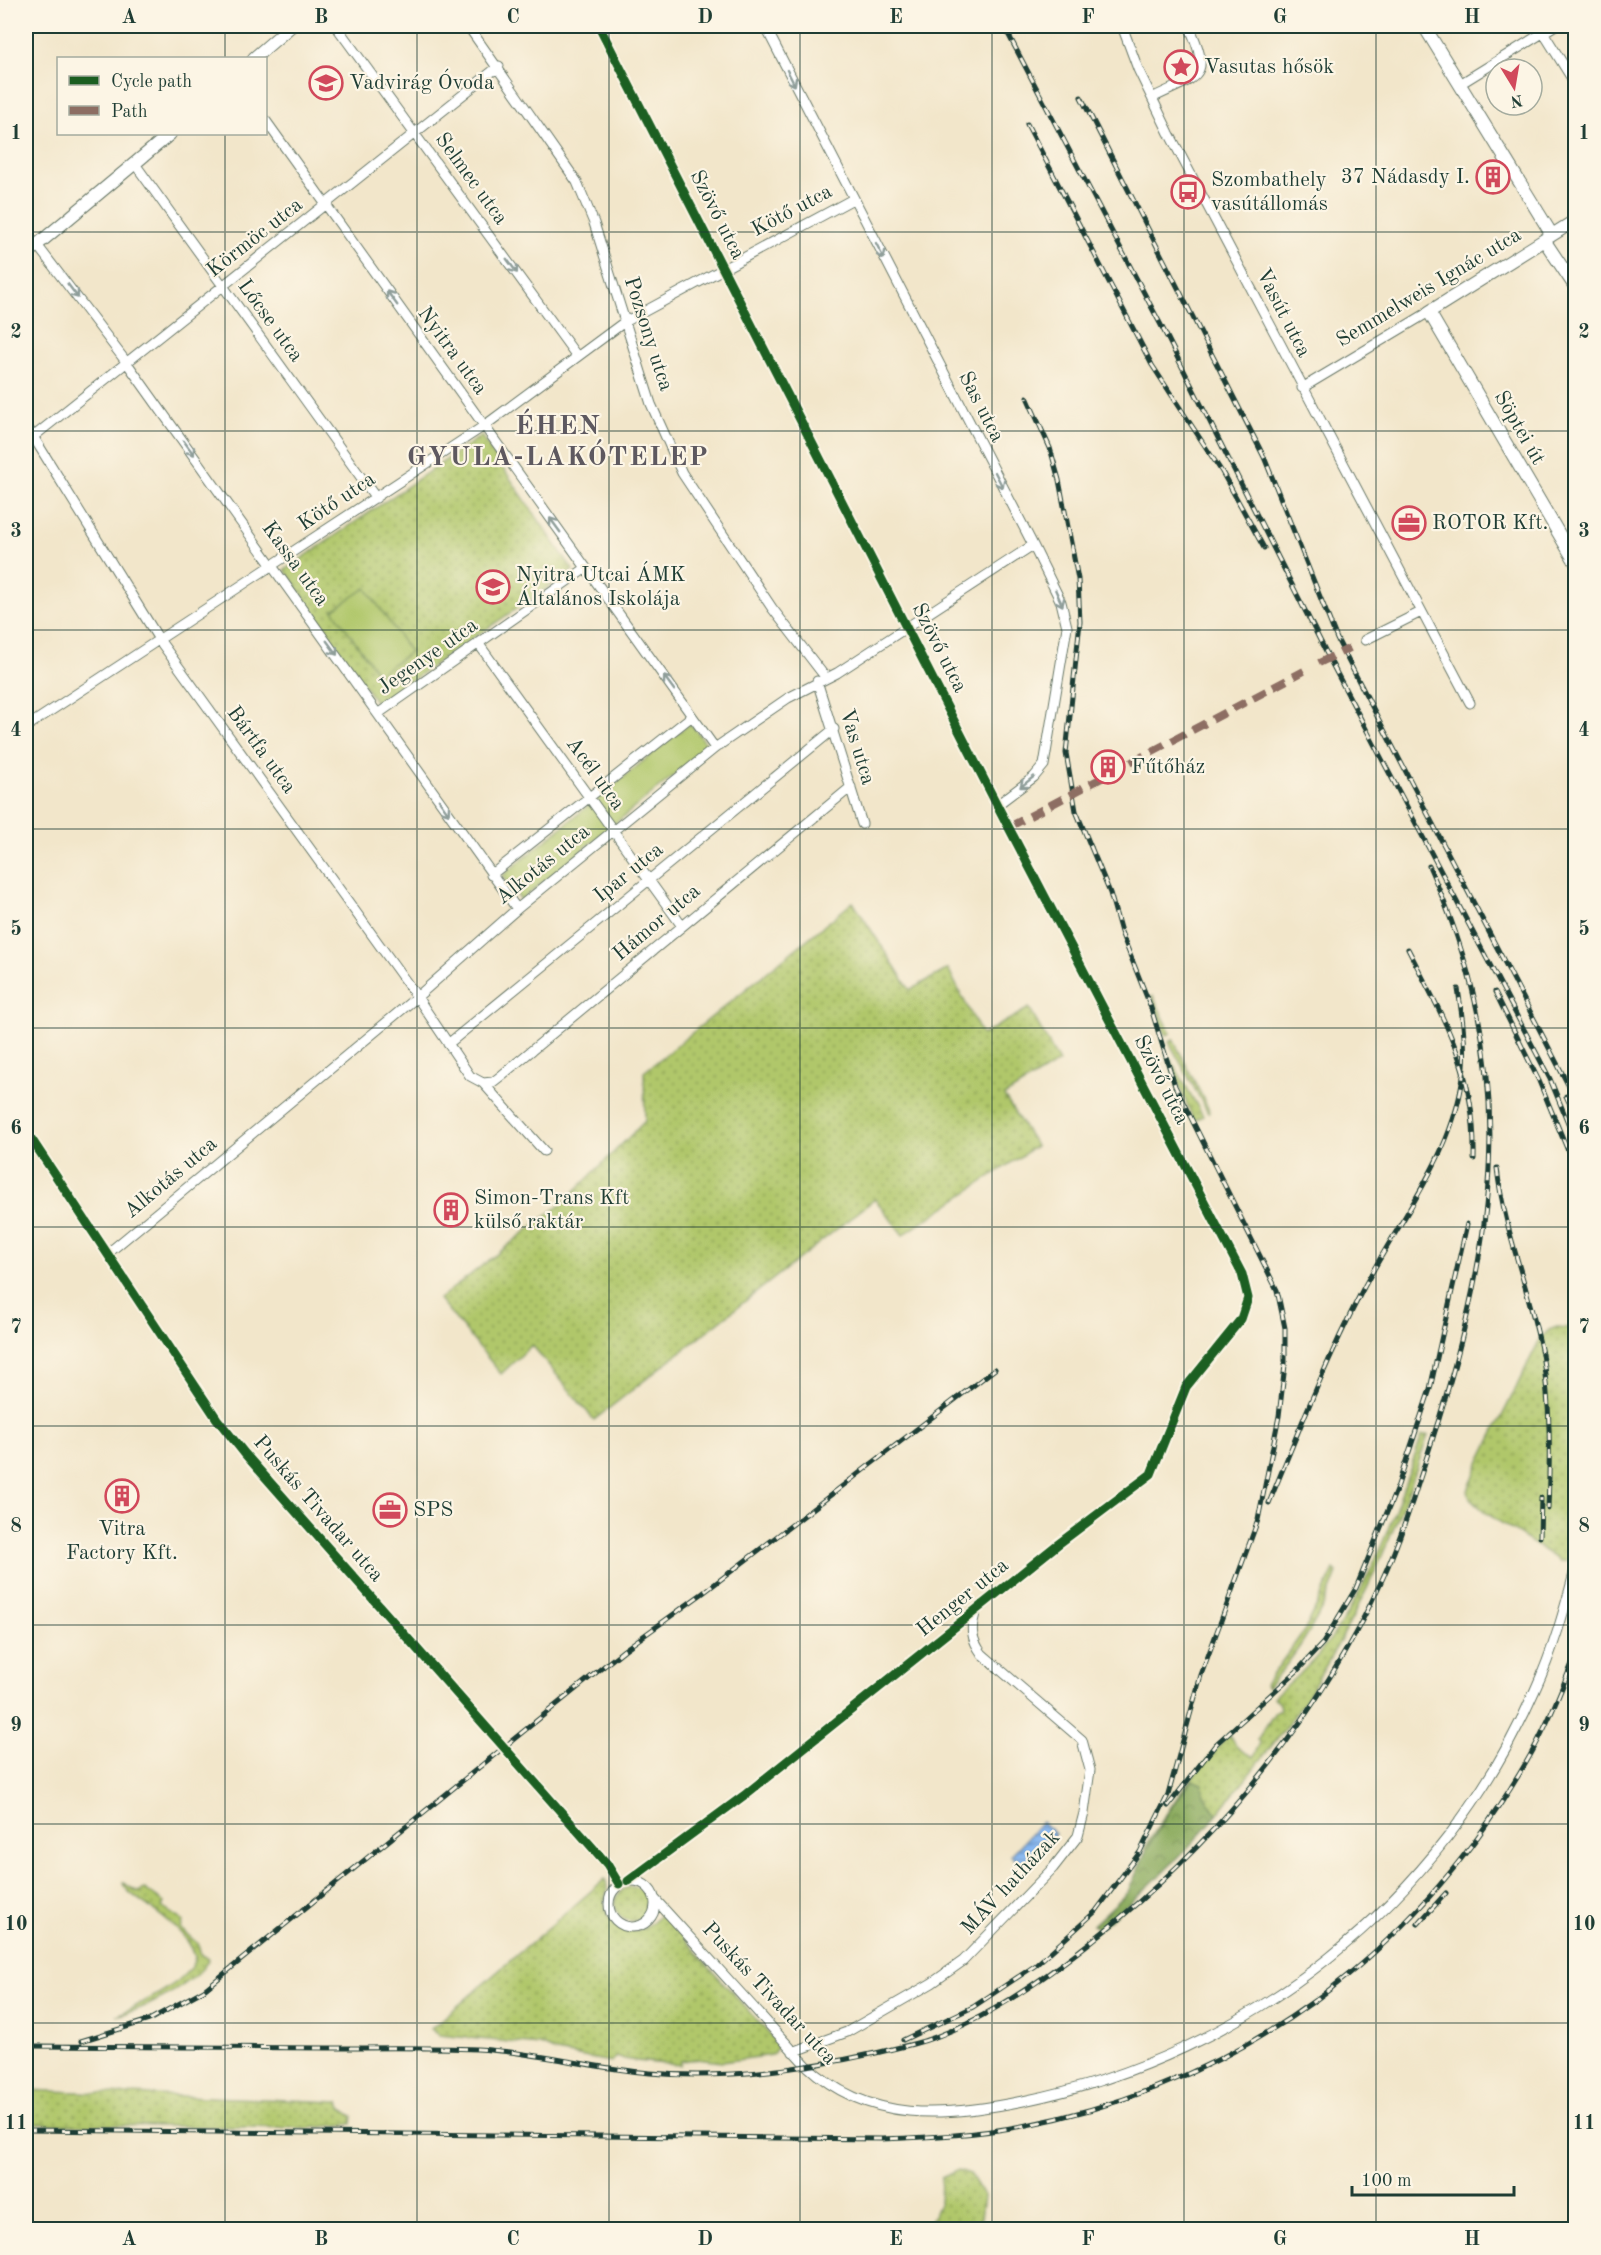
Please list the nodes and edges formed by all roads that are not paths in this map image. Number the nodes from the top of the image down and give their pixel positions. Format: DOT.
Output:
graph roads {
  1 [pos="291,26"];
  2 [pos="336,26"];
  3 [pos="468,26"];
  4 [pos="599,26"];
  5 [pos="765,26"];
  6 [pos="1122,26"];
  7 [pos="1189,26"];
  8 [pos="1424,26"];
  9 [pos="1554,26"];
  10 [pos="1543,32"];
  11 [pos="255,57"];
  12 [pos="499,66"];
  13 [pos="1460,84"];
  14 [pos="1575,85"];
  15 [pos="1152,98"];
  16 [pos="267,122"];
  17 [pos="416,134"];
  18 [pos="169,135"];
  19 [pos="135,164"];
  20 [pos="853,200"];
  21 [pos="326,205"];
  22 [pos="1575,220"];
  23 [pos="1548,238"];
  24 [pos="37,245"];
  25 [pos="26,254"];
  26 [pos="724,267"];
  27 [pos="223,286"];
  28 [pos="1575,288"];
  29 [pos="1429,312"];
  30 [pos="623,323"];
  31 [pos="576,355"];
  32 [pos="127,363"];
  33 [pos="1302,388"];
  34 [pos="26,425"];
  35 [pos="484,426"];
  36 [pos="33,437"];
  37 [pos="376,498"];
  38 [pos="1033,545"];
  39 [pos="1575,563"];
  40 [pos="274,566"];
  41 [pos="586,568"];
  42 [pos="1420,612"];
  43 [pos="908,627"];
  44 [pos="1365,640"];
  45 [pos="160,641"];
  46 [pos="478,643"];
  47 [pos="822,679"];
  48 [pos="1470,704"];
  49 [pos="379,713"];
  50 [pos="692,716"];
  51 [pos="26,727"];
  52 [pos="834,729"];
  53 [pos="715,748"];
  54 [pos="851,787"];
  55 [pos="590,798"];
  56 [pos="998,805"];
  57 [pos="862,824"];
  58 [pos="614,831"];
  59 [pos="491,875"];
  60 [pos="649,880"];
  61 [pos="517,909"];
  62 [pos="682,926"];
  63 [pos="417,997"];
  64 [pos="448,1044"];
  65 [pos="483,1083"];
  66 [pos="26,1131"];
  67 [pos="544,1151"];
  68 [pos="107,1254"];
  69 [pos="1247,1287"];
  70 [pos="1575,1566"];
  71 [pos="976,1611"];
  72 [pos="623,1882"];
  73 [pos="654,1898"];
  74 [pos="793,2052"];
  1 -- 11 [label="street"];
  2 -- 17 [label="street, Selmec utca"];
  3 -- 12 [label="street, Pozsony utca"];
  4 -- 26 [label="street, Szövő utca"];
  5 -- 20 [label="street, Sas utca, one-way"];
  6 -- 15 [label="street, Vasút utca"];
  7 -- 15 [label="street"];
  8 -- 13 [label="street"];
  9 -- 10 [label="street"];
  10 -- 13 [label="street"];
  10 -- 14 [label="street"];
  12 -- 17 [label="street, Körmöc utca"];
  12 -- 30 [label="street, Pozsony utca"];
  13 -- 23 [label="street"];
  15 -- 33 [label="street, Vasút utca"];
  16 -- 21 [label="street, Nyitra utca"];
  17 -- 21 [label="street, Körmöc utca"];
  17 -- 31 [label="street, Selmec utca, one-way"];
  18 -- 19 [label="street"];
  19 -- 24 [label="street"];
  19 -- 27 [label="street, Lőcse utca"];
  20 -- 26 [label="street, Kötő utca"];
  20 -- 38 [label="street, Sas utca, one-way"];
  21 -- 27 [label="street, Körmöc utca"];
  35 -- 21 [label="street, Nyitra utca, one-way"];
  22 -- 23 [label="street, Semmelweis Ignác utca"];
  23 -- 28 [label="street"];
  23 -- 29 [label="street, Semmelweis Ignác utca"];
  24 -- 25 [label="street"];
  24 -- 32 [label="street, Kassa utca, one-way"];
  26 -- 30 [label="street, Kötő utca"];
  26 -- 43 [label="street, Szövő utca"];
  27 -- 32 [label="street, Körmöc utca"];
  27 -- 37 [label="street, Lőcse utca"];
  29 -- 33 [label="street, Semmelweis Ignác utca"];
  29 -- 39 [label="street, Söptei út"];
  30 -- 31 [label="street, Kötő utca"];
  30 -- 47 [label="street, Pozsony utca"];
  31 -- 35 [label="street, Kötő utca"];
  32 -- 36 [label="street, Körmöc utca"];
  32 -- 40 [label="street, Kassa utca, one-way"];
  33 -- 42 [label="street, Vasút utca"];
  34 -- 36 [label="street, Bártfa utca"];
  35 -- 37 [label="street, Kötő utca"];
  41 -- 35 [label="street, Nyitra utca, one-way"];
  36 -- 45 [label="street, Bártfa utca"];
  37 -- 40 [label="street, Kötő utca"];
  38 -- 43 [label="street, Alkotás utca"];
  38 -- 56 [label="street, Sas utca, one-way"];
  40 -- 45 [label="street, Kötő utca"];
  40 -- 49 [label="street, Kassa utca, one-way"];
  41 -- 46 [label="street, Jegenye utca"];
  50 -- 41 [label="street, Nyitra utca, one-way"];
  42 -- 44 [label="street"];
  42 -- 48 [label="street, Vasút utca"];
  43 -- 47 [label="street, Alkotás utca"];
  43 -- 56 [label="street, Szövő utca"];
  45 -- 51 [label="street, Kötő utca"];
  45 -- 63 [label="street, Bártfa utca"];
  46 -- 49 [label="street, Jegenye utca"];
  46 -- 55 [label="street, Acél utca"];
  47 -- 52 [label="street, Vas utca"];
  47 -- 53 [label="street, Alkotás utca"];
  49 -- 59 [label="street, Kassa utca, one-way"];
  50 -- 53 [label="street, Nyitra utca"];
  50 -- 55 [label="street, Alkotás utca"];
  52 -- 54 [label="street, Vas utca"];
  52 -- 60 [label="street, Ipar utca"];
  53 -- 58 [label="street, Alkotás utca"];
  54 -- 57 [label="street, Vas utca"];
  54 -- 62 [label="street, Hámor utca"];
  55 -- 58 [label="street, Acél utca"];
  55 -- 59 [label="street, Alkotás utca"];
  56 -- 69 [label="street, Szövő utca"];
  58 -- 60 [label="street, Acél utca"];
  58 -- 61 [label="street, Alkotás utca"];
  59 -- 61 [label="street, Kassa utca"];
  60 -- 62 [label="street, Acél utca"];
  60 -- 64 [label="street, Ipar utca"];
  61 -- 63 [label="street, Alkotás utca"];
  62 -- 65 [label="street, Hámor utca"];
  63 -- 64 [label="street, Bártfa utca"];
  63 -- 68 [label="street, Alkotás utca"];
  64 -- 65 [label="street, Bártfa utca"];
  65 -- 67 [label="street, Bártfa utca"];
  66 -- 68 [label="street, Puskás Tivadar utca"];
  68 -- 72 [label="street, Puskás Tivadar utca"];
  69 -- 71 [label="street, Henger utca"];
  70 -- 74 [label="street, Puskás Tivadar utca"];
  71 -- 72 [label="street, Henger utca"];
  71 -- 74 [label="street, MÁV hatházak"];
  72 -- 73 [label="street, Puskás Tivadar utca"];
  72 -- 73 [label="street"];
  73 -- 74 [label="street, Puskás Tivadar utca"];
}
